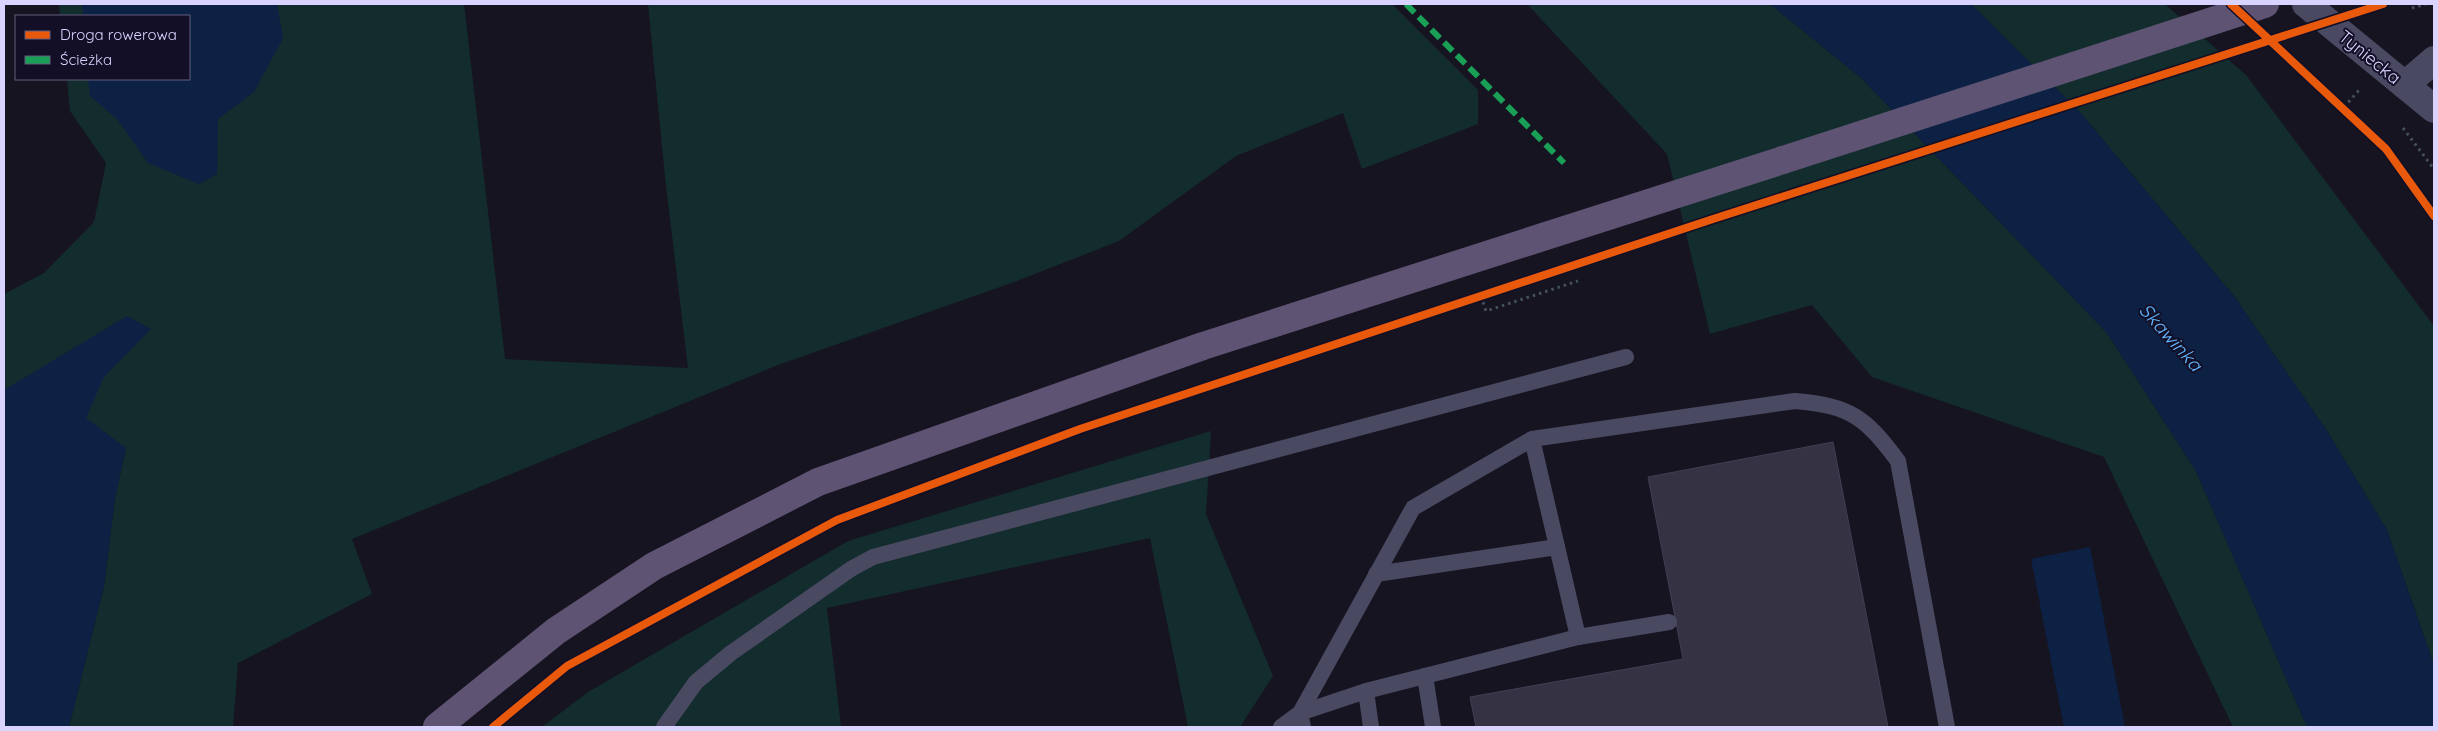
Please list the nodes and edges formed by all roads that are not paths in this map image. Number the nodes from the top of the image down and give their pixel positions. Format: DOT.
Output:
graph roads {
  1 [pos="2306,4"];
  2 [pos="2262,17"];
  3 [pos="2434,60"];
  4 [pos="2405,85"];
  5 [pos="2434,109"];
  6 [pos="1626,358"];
  7 [pos="1532,439"];
  8 [pos="1557,547"];
  9 [pos="1376,574"];
  10 [pos="1669,622"];
  11 [pos="1578,636"];
  12 [pos="1425,676"];
  13 [pos="1366,690"];
  14 [pos="1302,720"];
  15 [pos="437,727"];
  16 [pos="664,727"];
  17 [pos="1281,727"];
  18 [pos="1371,727"];
  19 [pos="1433,727"];
  20 [pos="1947,727"];
  1 -- 4 [label="street, Tyniecka"];
  2 -- 15 [label="main road, bridge"];
  3 -- 4 [label="street"];
  4 -- 5 [label="street, Tyniecka"];
  6 -- 16 [label="lane"];
  7 -- 8 [label="lane"];
  7 -- 9 [label="lane"];
  7 -- 20 [label="lane"];
  8 -- 9 [label="lane"];
  8 -- 11 [label="lane"];
  9 -- 14 [label="lane"];
  10 -- 11 [label="lane"];
  11 -- 12 [label="lane"];
  12 -- 13 [label="lane"];
  12 -- 19 [label="lane"];
  13 -- 14 [label="lane"];
  13 -- 18 [label="lane"];
  14 -- 17 [label="lane"];
}
